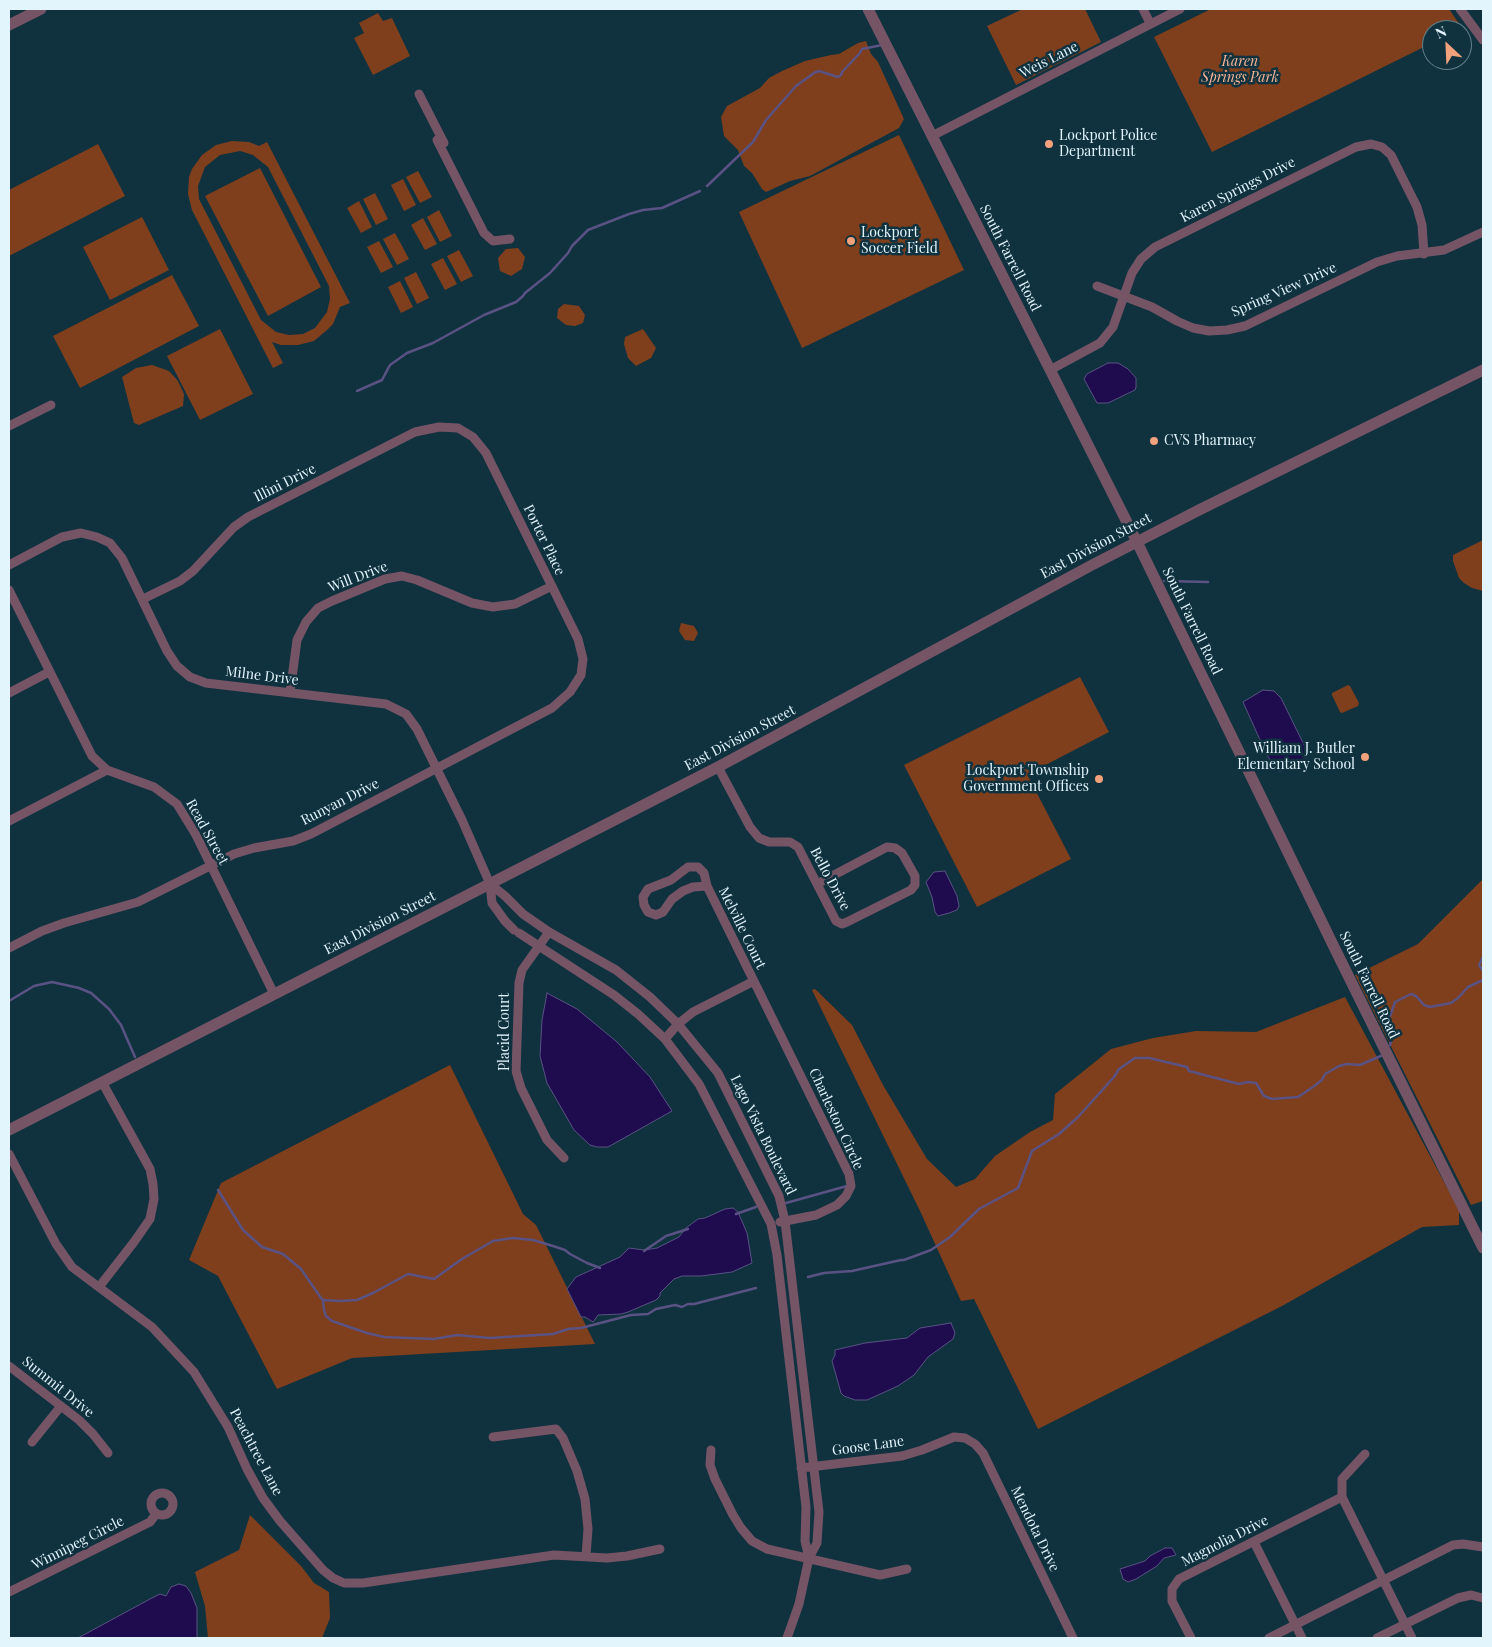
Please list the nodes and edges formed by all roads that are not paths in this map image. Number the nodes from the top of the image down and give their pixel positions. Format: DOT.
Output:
graph roads {
  1 [pos="41,9"];
  2 [pos="868,9"];
  3 [pos="1143,9"];
  4 [pos="1180,9"];
  5 [pos="1460,9"];
  6 [pos="1150,23"];
  7 [pos="9,25"];
  8 [pos="1483,40"];
  9 [pos="419,94"];
  10 [pos="932,136"];
  11 [pos="1483,232"];
  12 [pos="510,239"];
  13 [pos="1424,254"];
  14 [pos="1097,286"];
  15 [pos="1123,296"];
  16 [pos="1050,370"];
  17 [pos="1483,370"];
  18 [pos="51,405"];
  19 [pos="9,426"];
  20 [pos="458,428"];
  21 [pos="1137,542"];
  22 [pos="9,565"];
  23 [pos="552,586"];
  24 [pos="9,590"];
  25 [pos="142,599"];
  26 [pos="49,672"];
  27 [pos="581,675"];
  28 [pos="9,693"];
  29 [pos="290,693"];
  30 [pos="436,767"];
  31 [pos="718,767"];
  32 [pos="107,770"];
  33 [pos="9,821"];
  34 [pos="211,866"];
  35 [pos="490,884"];
  36 [pos="817,884"];
  37 [pos="707,886"];
  38 [pos="514,906"];
  39 [pos="502,916"];
  40 [pos="549,932"];
  41 [pos="538,946"];
  42 [pos="9,948"];
  43 [pos="754,982"];
  44 [pos="274,994"];
  45 [pos="678,1024"];
  46 [pos="665,1039"];
  47 [pos="102,1082"];
  48 [pos="9,1130"];
  49 [pos="9,1154"];
  50 [pos="564,1158"];
  51 [pos="785,1221"];
  52 [pos="771,1224"];
  53 [pos="1483,1248"];
  54 [pos="99,1287"];
  55 [pos="9,1366"];
  56 [pos="61,1406"];
  57 [pos="493,1437"];
  58 [pos="965,1438"];
  59 [pos="32,1442"];
  60 [pos="711,1450"];
  61 [pos="108,1454"];
  62 [pos="1365,1454"];
  63 [pos="815,1467"];
  64 [pos="801,1468"];
  65 [pos="1342,1497"];
  66 [pos="156,1514"];
  67 [pos="1254,1542"];
  68 [pos="1483,1548"];
  69 [pos="660,1549"];
  70 [pos="586,1556"];
  71 [pos="809,1558"];
  72 [pos="907,1569"];
  73 [pos="1383,1580"];
  74 [pos="9,1592"];
  75 [pos="1483,1598"];
  76 [pos="1405,1624"];
  77 [pos="1295,1625"];
  78 [pos="787,1638"];
  79 [pos="1073,1638"];
  80 [pos="1191,1638"];
  81 [pos="1269,1638"];
  82 [pos="1302,1638"];
  83 [pos="1377,1638"];
  84 [pos="1412,1638"];
  1 -- 7 [label="street"];
  2 -- 10 [label="street, South Farrell Road"];
  3 -- 6 [label="street"];
  4 -- 6 [label="street, Weis Lane"];
  5 -- 8 [label="street"];
  6 -- 10 [label="street, Weis Lane"];
  9 -- 12 [label="street"];
  10 -- 16 [label="street, South Farrell Road"];
  11 -- 13 [label="street, Spring View Drive"];
  13 -- 15 [label="street, Spring View Drive"];
  13 -- 15 [label="street, Karen Springs Drive"];
  14 -- 15 [label="street, Spring View Drive"];
  15 -- 16 [label="street, Karen Springs Drive"];
  16 -- 21 [label="street, South Farrell Road"];
  17 -- 21 [label="street, East Division Street"];
  18 -- 19 [label="street"];
  20 -- 23 [label="street, Porter Place"];
  20 -- 25 [label="street, Illini Drive"];
  21 -- 31 [label="street, East Division Street"];
  21 -- 53 [label="street, South Farrell Road"];
  22 -- 25 [label="street, Milne Drive"];
  23 -- 27 [label="street, Porter Place"];
  23 -- 29 [label="street, Will Drive"];
  24 -- 26 [label="street, Read Street"];
  25 -- 29 [label="street, Milne Drive"];
  26 -- 28 [label="street"];
  26 -- 32 [label="street, Read Street"];
  27 -- 30 [label="street, Runyan Drive"];
  29 -- 30 [label="street, Milne Drive"];
  30 -- 34 [label="street, Runyan Drive"];
  30 -- 35 [label="street, Milne Drive"];
  31 -- 35 [label="street, East Division Street"];
  31 -- 36 [label="street, Bello Drive"];
  32 -- 33 [label="street"];
  32 -- 34 [label="street, Read Street"];
  34 -- 42 [label="street, Runyan Drive"];
  34 -- 44 [label="street, Read Street"];
  35 -- 38 [label="street, Lago Vista Boulevard"];
  35 -- 39 [label="street, Lago Vista Boulevard"];
  35 -- 44 [label="street, East Division Street"];
  36 -- 36 [label="street, Bello Drive"];
  37 -- 37 [label="street, Melville Court"];
  37 -- 43 [label="street, Melville Court"];
  38 -- 39 [label="street"];
  38 -- 40 [label="street, Lago Vista Boulevard"];
  39 -- 41 [label="street, Lago Vista Boulevard"];
  40 -- 41 [label="street, Placid Court"];
  40 -- 45 [label="street, Lago Vista Boulevard"];
  41 -- 46 [label="street, Lago Vista Boulevard"];
  41 -- 50 [label="street, Placid Court"];
  43 -- 45 [label="street"];
  43 -- 51 [label="street, Charleston Circle"];
  44 -- 47 [label="street, East Division Street"];
  45 -- 46 [label="street"];
  45 -- 51 [label="street, Lago Vista Boulevard"];
  46 -- 52 [label="street, Lago Vista Boulevard"];
  47 -- 48 [label="street, East Division Street"];
  47 -- 54 [label="street"];
  49 -- 54 [label="street, Peachtree Lane"];
  51 -- 52 [label="street, Charleston Circle"];
  51 -- 63 [label="street, Lago Vista Boulevard"];
  52 -- 64 [label="street, Lago Vista Boulevard"];
  54 -- 70 [label="street, Peachtree Lane"];
  55 -- 56 [label="street, Summit Drive"];
  56 -- 59 [label="street"];
  56 -- 61 [label="street, Summit Drive"];
  57 -- 70 [label="street"];
  58 -- 63 [label="street, Goose Lane"];
  58 -- 79 [label="street, Mendota Drive"];
  60 -- 71 [label="street"];
  62 -- 65 [label="street"];
  63 -- 64 [label="street, Goose Lane"];
  63 -- 71 [label="street, Lago Vista Boulevard"];
  64 -- 71 [label="street, Lago Vista Boulevard"];
  65 -- 67 [label="street, Magnolia Drive"];
  65 -- 73 [label="street"];
  66 -- 74 [label="street, Winnipeg Circle"];
  67 -- 77 [label="street"];
  67 -- 80 [label="street, Magnolia Drive"];
  68 -- 73 [label="street"];
  69 -- 70 [label="street, Peachtree Lane"];
  71 -- 72 [label="street"];
  71 -- 78 [label="street, Lago Vista Boulevard"];
  73 -- 76 [label="street"];
  73 -- 77 [label="street"];
  75 -- 76 [label="street"];
  76 -- 83 [label="street"];
  76 -- 84 [label="street"];
  77 -- 81 [label="street"];
  77 -- 82 [label="street"];
}
